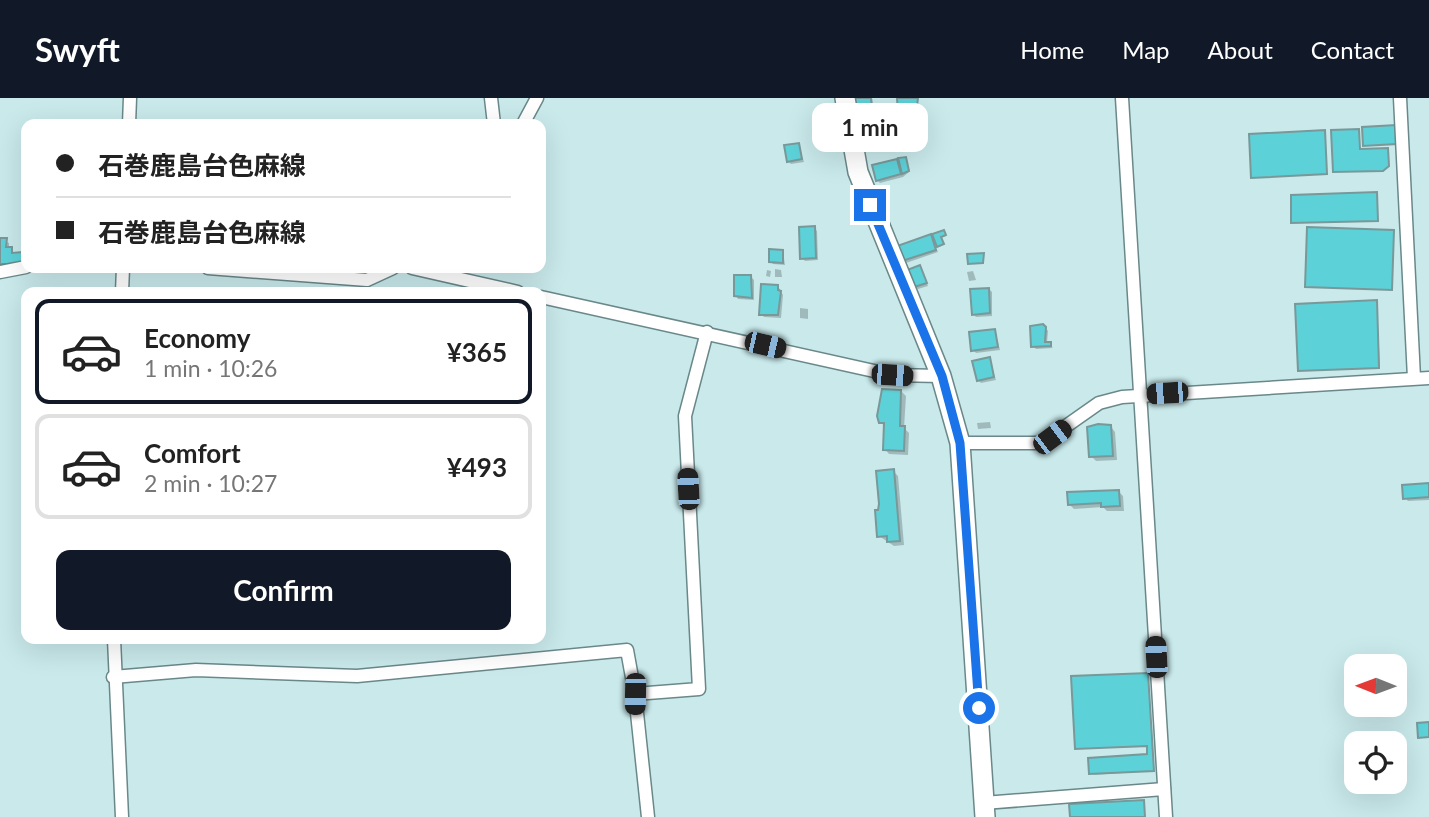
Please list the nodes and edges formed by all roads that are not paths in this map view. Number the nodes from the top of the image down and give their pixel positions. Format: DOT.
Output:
graph roads {
  1 [pos="130,98"];
  2 [pos="491,98"];
  3 [pos="537,98"];
  4 [pos="845,98"];
  5 [pos="1122,98"];
  6 [pos="1400,98"];
  7 [pos="129,119"];
  8 [pos="493,119"];
  9 [pos="526,119"];
  10 [pos="21,268"];
  11 [pos="0,272"];
  12 [pos="258,273"];
  13 [pos="383,273"];
  14 [pos="434,273"];
  15 [pos="497,287"];
  16 [pos="546,298"];
  17 [pos="707,332"];
  18 [pos="942,376"];
  19 [pos="1429,378"];
  20 [pos="1414,379"];
  21 [pos="1141,395"];
  22 [pos="960,443"];
  23 [pos="114,644"];
  24 [pos="113,677"];
  25 [pos="635,694"];
  26 [pos="1164,789"];
  27 [pos="985,810"];
  28 [pos="122,817"];
  29 [pos="648,817"];
  30 [pos="1166,817"];
  1 -- 7 [label="street"];
  2 -- 8 [label="street"];
  3 -- 9 [label="street"];
  4 -- 18 [label="main road"];
  5 -- 21 [label="street"];
  6 -- 20 [label="street"];
  10 -- 11 [label="street"];
  12 -- 13 [label="street"];
  14 -- 15 [label="street"];
  16 -- 17 [label="street"];
  17 -- 18 [label="street"];
  17 -- 25 [label="street"];
  18 -- 22 [label="main road"];
  19 -- 20 [label="street"];
  20 -- 21 [label="street"];
  21 -- 22 [label="street"];
  21 -- 26 [label="street"];
  22 -- 27 [label="main road"];
  23 -- 24 [label="street"];
  24 -- 25 [label="street"];
  24 -- 28 [label="street"];
  25 -- 29 [label="street"];
  26 -- 27 [label="street"];
  26 -- 30 [label="street"];
}
